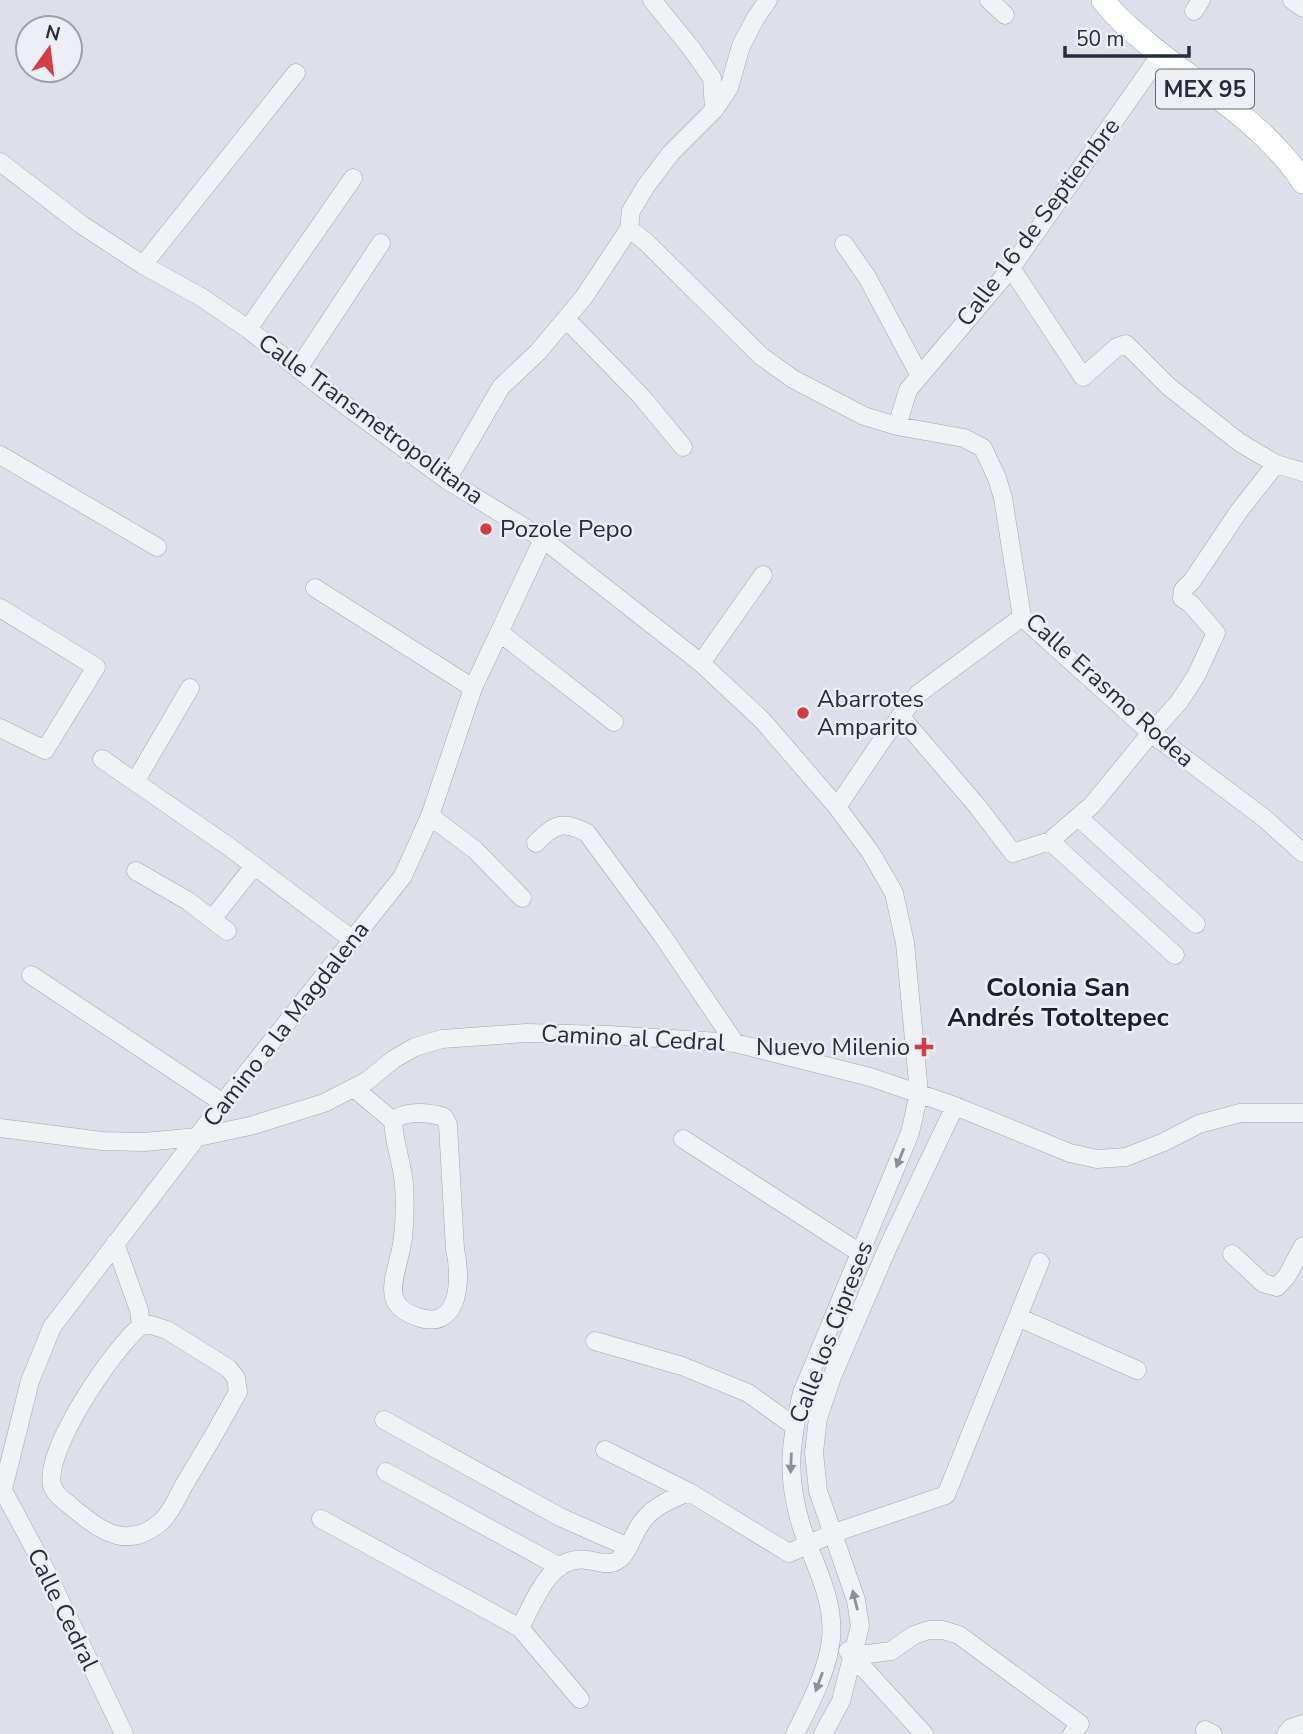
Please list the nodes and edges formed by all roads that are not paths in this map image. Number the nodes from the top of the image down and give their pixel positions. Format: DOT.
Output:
graph roads {
  1 [pos="652,0"];
  2 [pos="768,0"];
  3 [pos="989,0"];
  4 [pos="1103,0"];
  5 [pos="1292,0"];
  6 [pos="1303,8"];
  7 [pos="1005,15"];
  8 [pos="1161,54"];
  9 [pos="296,73"];
  10 [pos="715,110"];
  11 [pos="0,162"];
  12 [pos="353,178"];
  13 [pos="1303,182"];
  14 [pos="629,229"];
  15 [pos="381,243"];
  16 [pos="844,244"];
  17 [pos="143,265"];
  18 [pos="1011,268"];
  19 [pos="566,319"];
  20 [pos="248,329"];
  21 [pos="298,369"];
  22 [pos="919,376"];
  23 [pos="897,426"];
  24 [pos="682,447"];
  25 [pos="0,455"];
  26 [pos="1276,464"];
  27 [pos="1303,472"];
  28 [pos="447,480"];
  29 [pos="543,539"];
  30 [pos="158,547"];
  31 [pos="762,575"];
  32 [pos="315,588"];
  33 [pos="0,608"];
  34 [pos="1021,617"];
  35 [pos="499,632"];
  36 [pos="701,663"];
  37 [pos="190,688"];
  38 [pos="473,688"];
  39 [pos="900,716"];
  40 [pos="614,722"];
  41 [pos="0,728"];
  42 [pos="1151,733"];
  43 [pos="102,759"];
  44 [pos="135,782"];
  45 [pos="837,807"];
  46 [pos="430,816"];
  47 [pos="1078,817"];
  48 [pos="1050,841"];
  49 [pos="536,843"];
  50 [pos="1303,853"];
  51 [pos="254,866"];
  52 [pos="136,871"];
  53 [pos="522,898"];
  54 [pos="213,918"];
  55 [pos="1196,924"];
  56 [pos="226,931"];
  57 [pos="353,940"];
  58 [pos="1175,955"];
  59 [pos="31,975"];
  60 [pos="734,1043"];
  61 [pos="354,1088"];
  62 [pos="919,1093"];
  63 [pos="223,1102"];
  64 [pos="955,1106"];
  65 [pos="1303,1113"];
  66 [pos="393,1121"];
  67 [pos="0,1128"];
  68 [pos="198,1137"];
  69 [pos="682,1139"];
  70 [pos="115,1243"];
  71 [pos="1303,1246"];
  72 [pos="860,1253"];
  73 [pos="1232,1254"];
  74 [pos="1040,1262"];
  75 [pos="1018,1317"];
  76 [pos="141,1326"];
  77 [pos="595,1341"];
  78 [pos="1137,1370"];
  79 [pos="384,1420"];
  80 [pos="794,1426"];
  81 [pos="605,1450"];
  82 [pos="386,1472"];
  83 [pos="1,1487"];
  84 [pos="690,1492"];
  85 [pos="321,1519"];
  86 [pos="834,1533"];
  87 [pos="809,1543"];
  88 [pos="628,1547"];
  89 [pos="559,1567"];
  90 [pos="520,1628"];
  91 [pos="831,1637"];
  92 [pos="853,1656"];
  93 [pos="580,1699"];
  94 [pos="1303,1724"];
  95 [pos="124,1734"];
  96 [pos="795,1734"];
  97 [pos="822,1734"];
  98 [pos="924,1734"];
  99 [pos="1072,1734"];
  100 [pos="1286,1734"];
  1 -- 10 [label="street"];
  2 -- 10 [label="street"];
  3 -- 7 [label="street"];
  4 -- 8 [label="main road, MEX 95"];
  5 -- 6 [label="street"];
  8 -- 13 [label="main road, MEX 95"];
  8 -- 18 [label="street, Calle 16 de Septiembre"];
  9 -- 17 [label="street"];
  10 -- 14 [label="street"];
  11 -- 17 [label="street, Calle Transmetropolitana"];
  12 -- 20 [label="street"];
  14 -- 19 [label="street"];
  14 -- 23 [label="street, Calle Erasmo Rodea"];
  15 -- 21 [label="street"];
  16 -- 22 [label="street"];
  17 -- 20 [label="street, Calle Transmetropolitana"];
  18 -- 22 [label="street, Calle 16 de Septiembre"];
  18 -- 26 [label="street"];
  19 -- 24 [label="street"];
  19 -- 28 [label="street"];
  20 -- 21 [label="street, Calle Transmetropolitana"];
  21 -- 28 [label="street, Calle Transmetropolitana"];
  22 -- 23 [label="street, Calle 16 de Septiembre"];
  23 -- 34 [label="street, Calle Erasmo Rodea"];
  25 -- 30 [label="street"];
  26 -- 27 [label="street"];
  26 -- 42 [label="street"];
  28 -- 29 [label="street, Calle Transmetropolitana"];
  29 -- 35 [label="street, Camino a la Magdalena"];
  29 -- 36 [label="street, Calle Transmetropolitana"];
  31 -- 36 [label="street"];
  32 -- 38 [label="street"];
  33 -- 41 [label="street"];
  34 -- 39 [label="street"];
  34 -- 42 [label="street, Calle Erasmo Rodea"];
  35 -- 38 [label="street, Camino a la Magdalena"];
  35 -- 40 [label="street"];
  36 -- 45 [label="street, Calle Transmetropolitana"];
  37 -- 44 [label="street"];
  38 -- 46 [label="street, Camino a la Magdalena"];
  39 -- 45 [label="street"];
  39 -- 48 [label="street"];
  42 -- 47 [label="street"];
  42 -- 50 [label="street, Calle Erasmo Rodea"];
  43 -- 44 [label="street"];
  44 -- 51 [label="street"];
  45 -- 62 [label="street, Calle Transmetropolitana"];
  46 -- 53 [label="street"];
  46 -- 57 [label="street, Camino a la Magdalena"];
  47 -- 48 [label="street"];
  47 -- 55 [label="street"];
  48 -- 58 [label="street"];
  49 -- 60 [label="street"];
  51 -- 54 [label="street"];
  51 -- 57 [label="street"];
  52 -- 54 [label="street"];
  54 -- 56 [label="street"];
  57 -- 63 [label="street, Camino a la Magdalena"];
  59 -- 63 [label="street"];
  60 -- 61 [label="street, Camino al Cedral"];
  60 -- 62 [label="street, Camino al Cedral"];
  61 -- 66 [label="street"];
  61 -- 68 [label="street, Camino al Cedral"];
  62 -- 64 [label="street, Camino al Cedral"];
  62 -- 72 [label="street, Calle los Cipreses, one-way"];
  63 -- 68 [label="street, Camino a la Magdalena"];
  64 -- 65 [label="street, Camino al Cedral"];
  64 -- 86 [label="street, Calle los Cipreses"];
  66 -- 66 [label="street"];
  67 -- 68 [label="street, Camino al Cedral"];
  68 -- 70 [label="street, Camino a la Magdalena"];
  69 -- 72 [label="street"];
  70 -- 76 [label="street"];
  70 -- 83 [label="street, Camino a la Magdalena"];
  71 -- 73 [label="street"];
  72 -- 80 [label="street, Calle los Cipreses"];
  74 -- 75 [label="street"];
  75 -- 78 [label="street"];
  75 -- 86 [label="street"];
  76 -- 76 [label="street"];
  77 -- 80 [label="street"];
  79 -- 88 [label="street"];
  80 -- 87 [label="street, Calle los Cipreses, one-way"];
  81 -- 84 [label="street"];
  82 -- 89 [label="street"];
  83 -- 95 [label="street, Calle Cedral"];
  84 -- 87 [label="street"];
  84 -- 88 [label="street"];
  85 -- 90 [label="street"];
  86 -- 87 [label="street"];
  92 -- 86 [label="street, Calle los Cipreses, one-way"];
  87 -- 91 [label="street, Calle los Cipreses"];
  88 -- 89 [label="street"];
  89 -- 90 [label="street"];
  90 -- 93 [label="street"];
  91 -- 92 [label="street"];
  91 -- 96 [label="street, Calle los Cipreses, one-way"];
  92 -- 97 [label="street, Calle los Cipreses"];
  92 -- 98 [label="street"];
  92 -- 99 [label="street"];
  94 -- 100 [label="street"];
}
